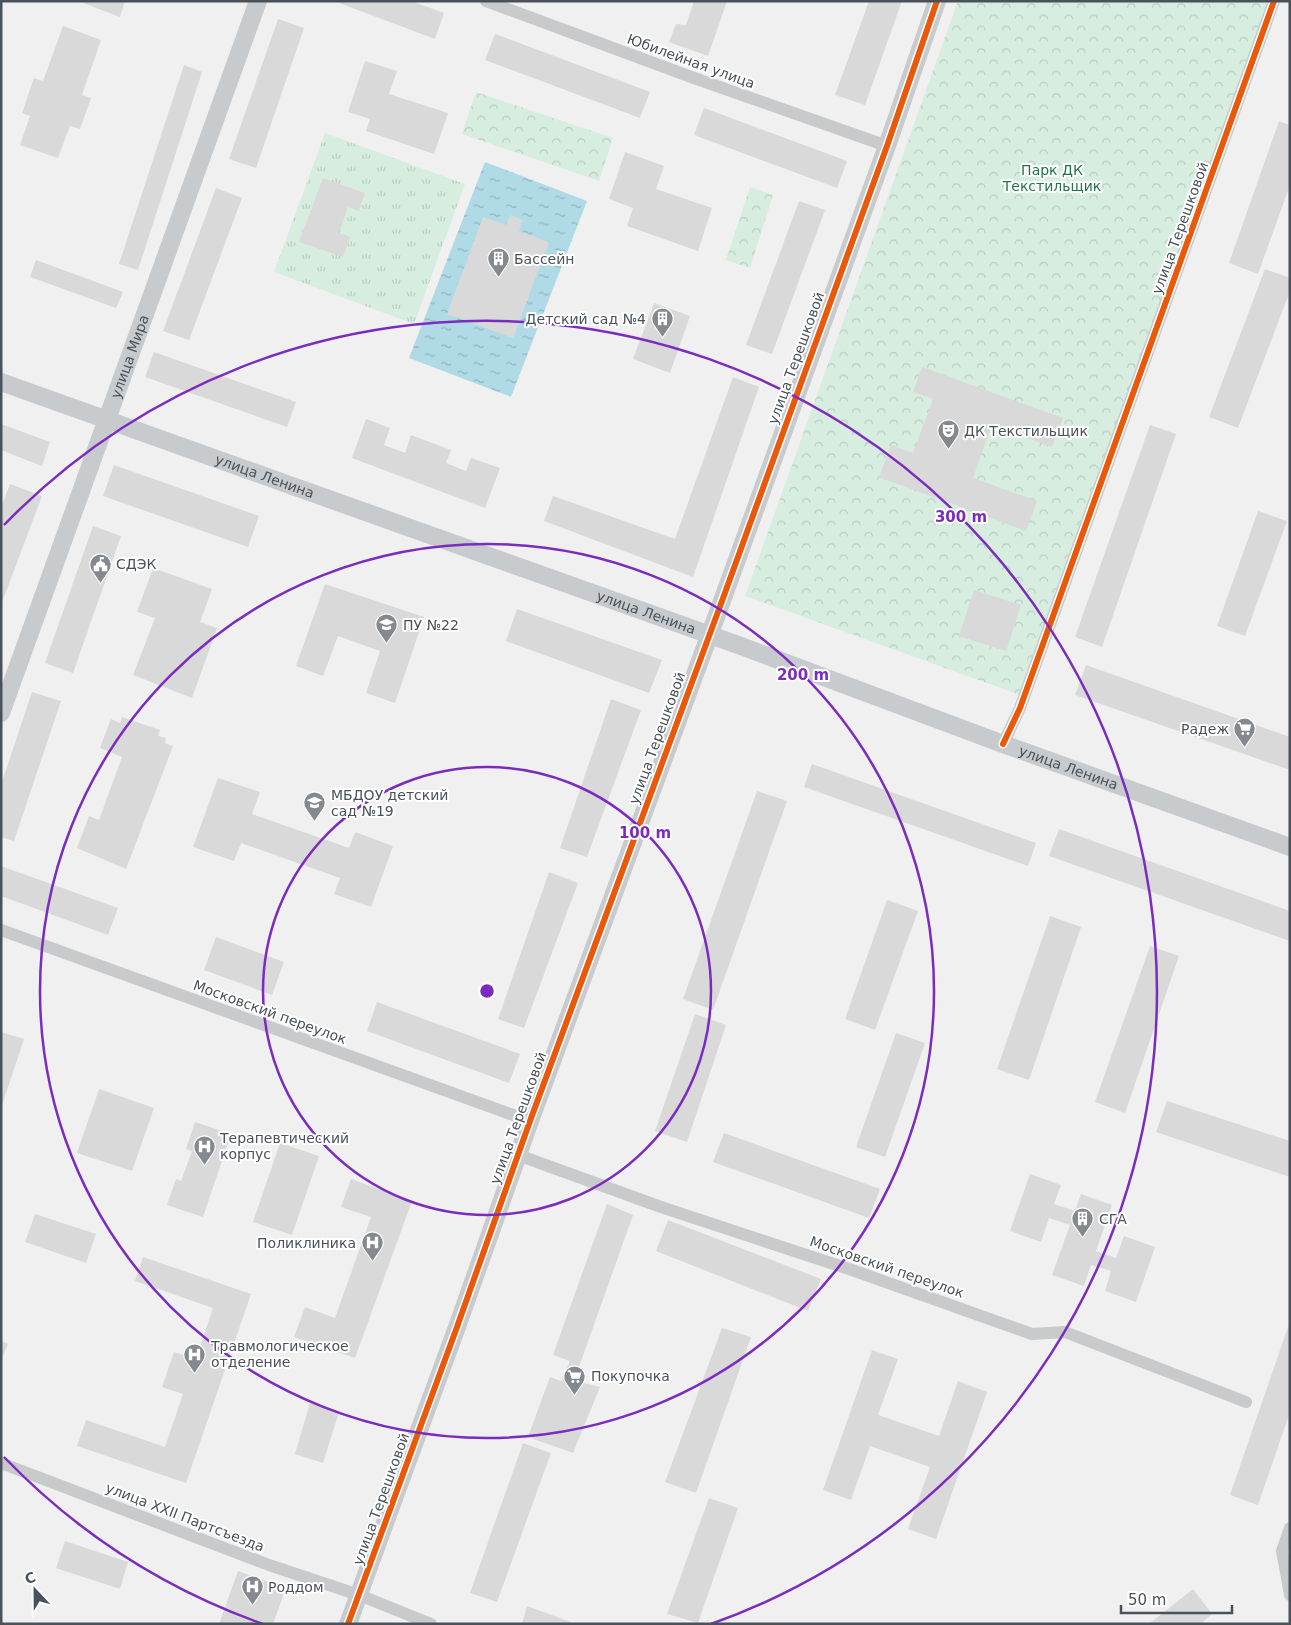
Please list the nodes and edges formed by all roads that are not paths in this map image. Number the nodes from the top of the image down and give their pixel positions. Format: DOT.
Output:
graph roads {
  1 [pos="258,1"];
  2 [pos="486,1"];
  3 [pos="937,1"];
  4 [pos="1274,1"];
  5 [pos="887,146"];
  6 [pos="1,382"];
  7 [pos="108,421"];
  8 [pos="709,635"];
  9 [pos="1,713"];
  10 [pos="1004,744"];
  11 [pos="1290,846"];
  12 [pos="1,930"];
  13 [pos="530,1121"];
  14 [pos="518,1155"];
  15 [pos="1246,1402"];
  16 [pos="1,1463"];
  17 [pos="1290,1528"];
  18 [pos="359,1595"];
  19 [pos="1290,1595"];
  20 [pos="348,1624"];
  21 [pos="431,1624"];
  1 -- 7 [label="street, улица Мира"];
  2 -- 5 [label="street, Юбилейная улица"];
  3 -- 5 [label="street, улица Терешковой"];
  4 -- 10 [label="street, улица Терешковой"];
  5 -- 8 [label="street, улица Терешковой"];
  6 -- 7 [label="street, улица Ленина"];
  7 -- 8 [label="street, улица Ленина"];
  7 -- 9 [label="street, улица Мира"];
  8 -- 10 [label="street, улица Ленина"];
  8 -- 13 [label="street, улица Терешковой"];
  10 -- 11 [label="street, улица Ленина"];
  12 -- 13 [label="street, Московский переулок"];
  13 -- 14 [label="street, улица Терешковой"];
  14 -- 15 [label="street, Московский переулок"];
  14 -- 18 [label="street, улица Терешковой"];
  16 -- 18 [label="street, улица XXII Партсъезда"];
  17 -- 19 [label="street"];
  18 -- 20 [label="street, улица Терешковой"];
  18 -- 21 [label="street, улица XXII Партсъезда"];
}
